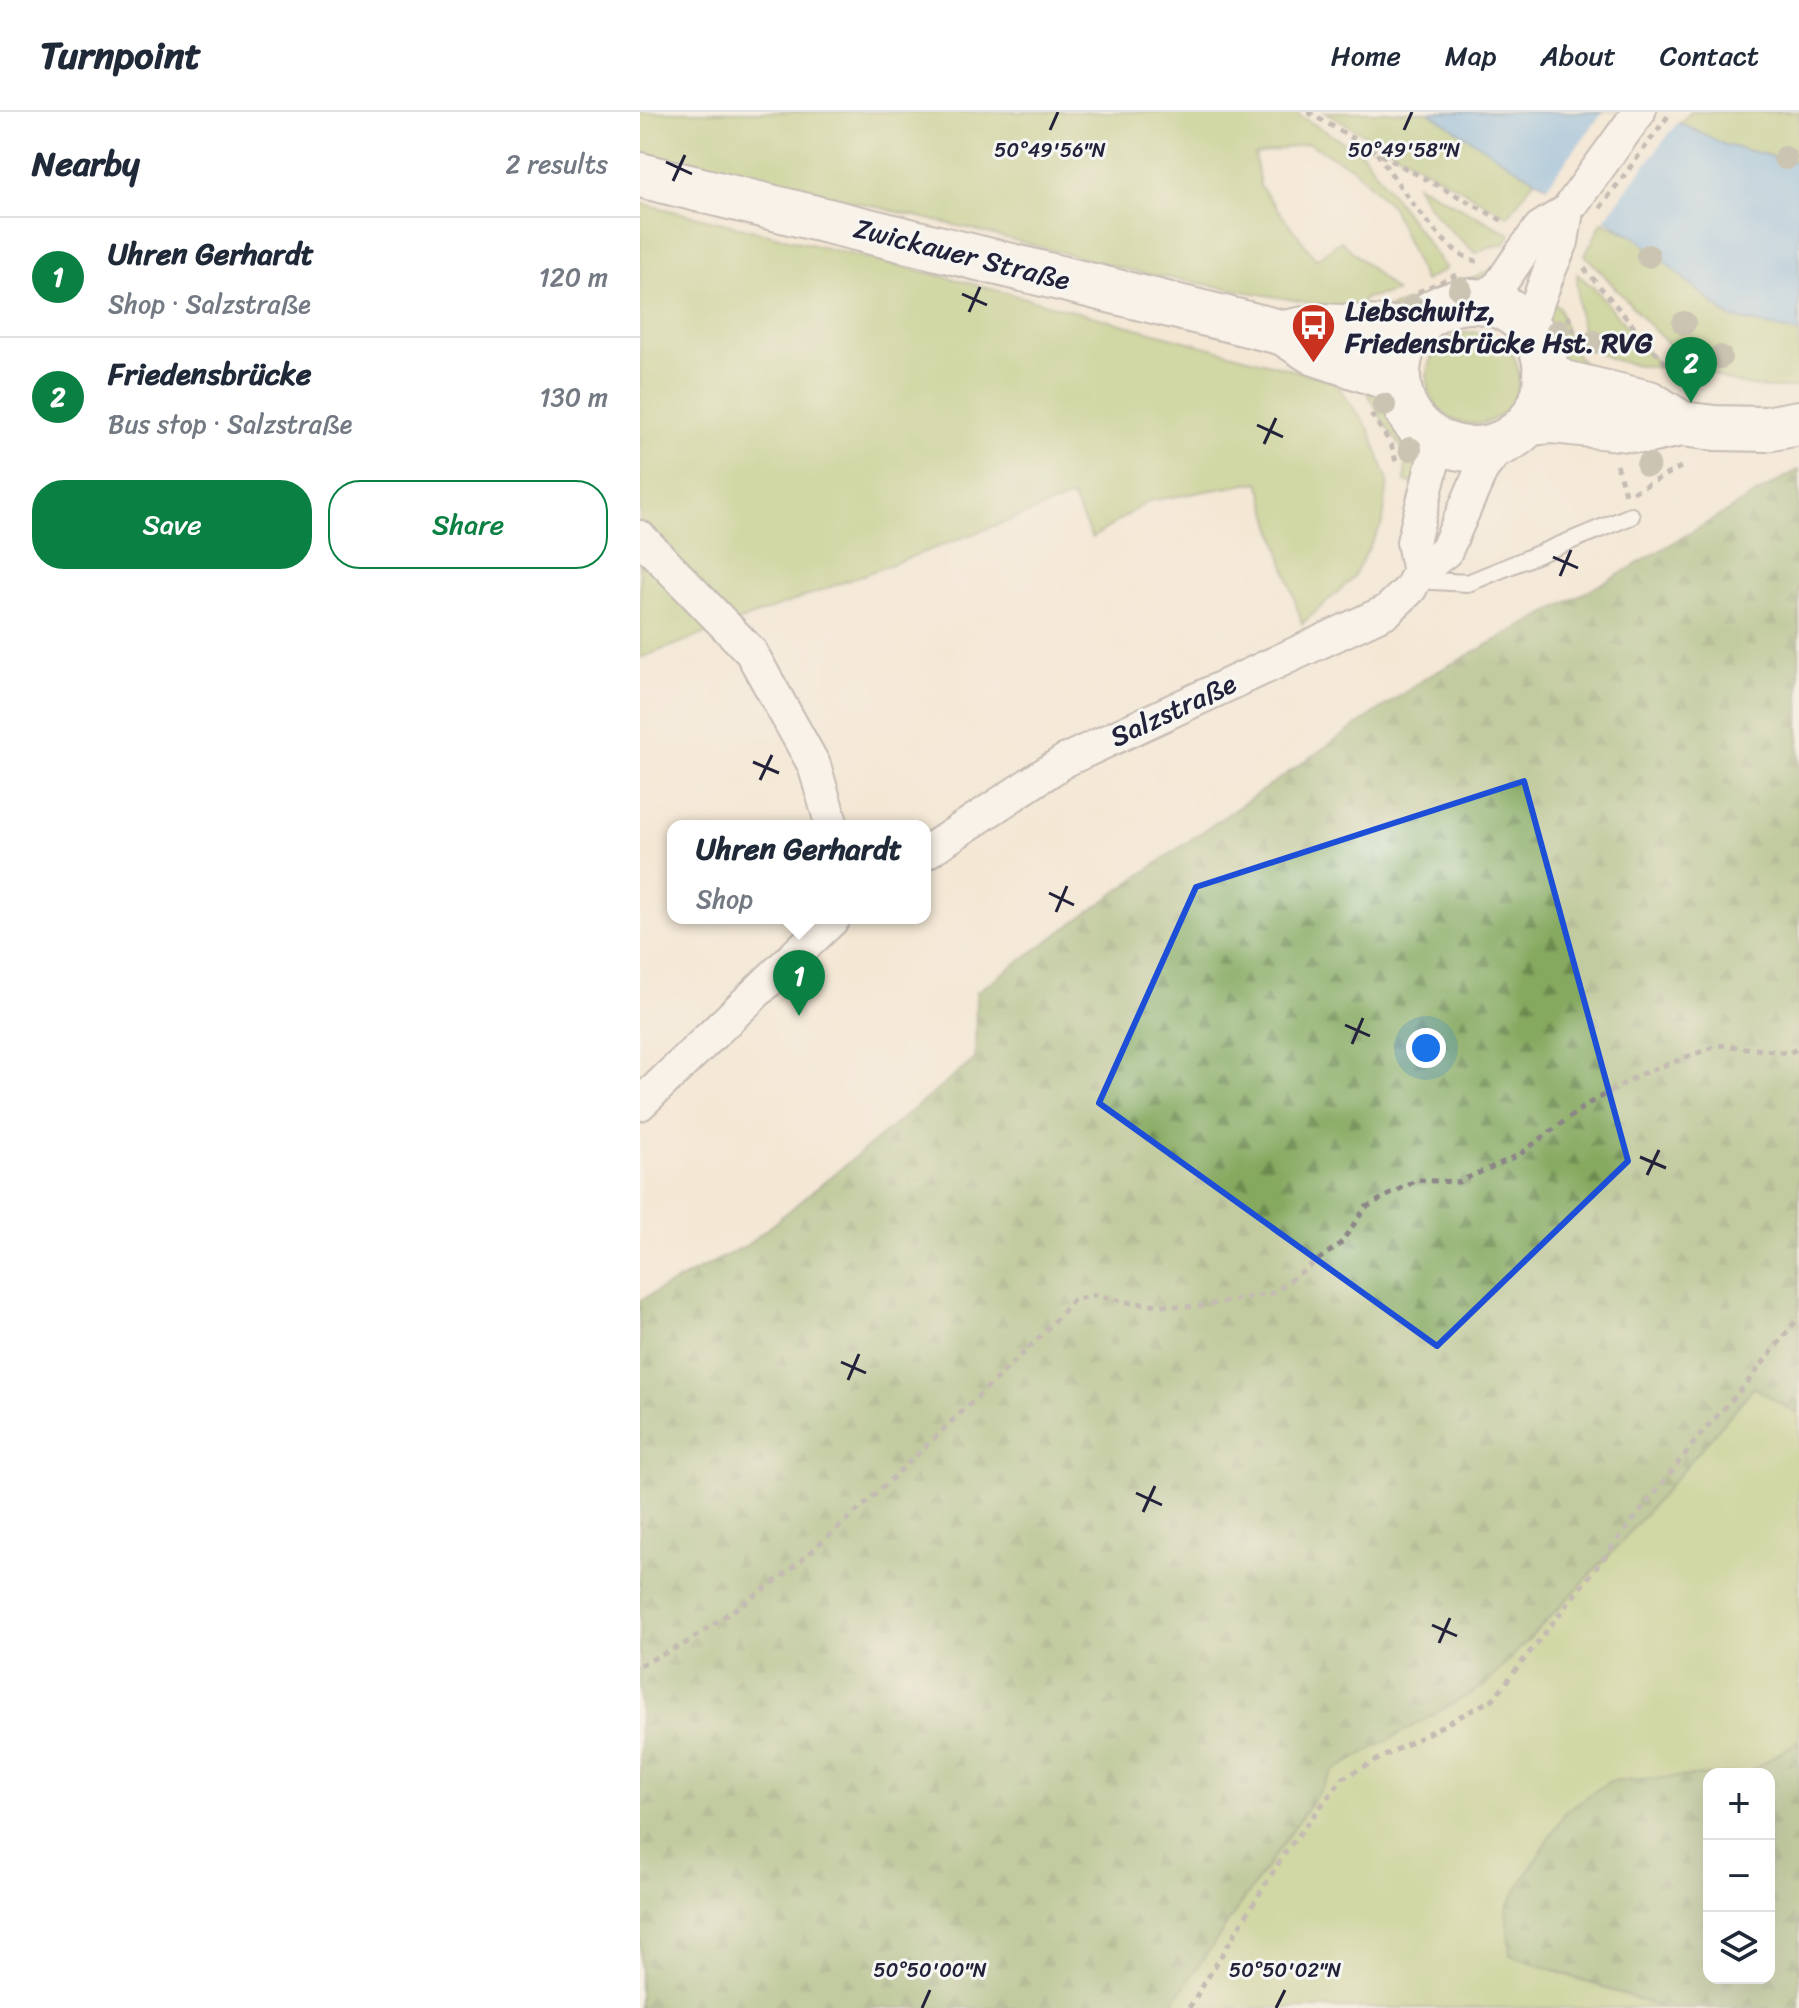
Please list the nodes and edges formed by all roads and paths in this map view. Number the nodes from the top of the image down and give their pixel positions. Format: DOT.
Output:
graph roads {
  1 [pos="1308,112"];
  2 [pos="1639,112"];
  3 [pos="1671,112"];
  4 [pos="1376,152"];
  5 [pos="640,175"];
  6 [pos="1582,211"];
  7 [pos="1508,224"];
  8 [pos="1515,262"];
  9 [pos="1588,270"];
  10 [pos="1478,302"];
  11 [pos="1528,328"];
  12 [pos="1414,330"];
  13 [pos="1284,333"];
  14 [pos="1674,369"];
  15 [pos="1545,373"];
  16 [pos="1398,381"];
  17 [pos="1799,423"];
  18 [pos="1681,424"];
  19 [pos="1516,432"];
  20 [pos="1431,437"];
  21 [pos="1631,516"];
  22 [pos="640,537"];
  23 [pos="1417,576"];
  24 [pos="830,820"];
  25 [pos="931,849"];
  26 [pos="828,924"];
  27 [pos="1799,1047"];
  28 [pos="640,1104"];
  29 [pos="1799,1317"];
  30 [pos="640,1665"];
  31 [pos="1189,2008"];
  1 -- 4 [label="path"];
  2 -- 6 [label="street"];
  3 -- 6 [label="path, bridge"];
  4 -- 7 [label="path"];
  4 -- 8 [label="path"];
  5 -- 13 [label="main road, Zwickauer Straße"];
  6 -- 8 [label="street, bridge"];
  6 -- 11 [label="street, bridge"];
  8 -- 10 [label="street"];
  9 -- 14 [label="path"];
  10 -- 11 [label="main road"];
  10 -- 12 [label="main road"];
  11 -- 15 [label="main road"];
  12 -- 13 [label="main road, Zwickauer Straße"];
  12 -- 16 [label="main road"];
  13 -- 16 [label="main road, Zwickauer Straße"];
  15 -- 18 [label="main road"];
  15 -- 19 [label="main road"];
  16 -- 20 [label="main road"];
  17 -- 18 [label="main road"];
  18 -- 19 [label="main road"];
  19 -- 20 [label="main road"];
  19 -- 23 [label="street, Salzstraße"];
  20 -- 23 [label="street"];
  21 -- 23 [label="lane"];
  22 -- 24 [label="street"];
  23 -- 25 [label="street, Salzstraße"];
  26 -- 28 [label="street"];
  27 -- 30 [label="path"];
  29 -- 31 [label="path"];
}
